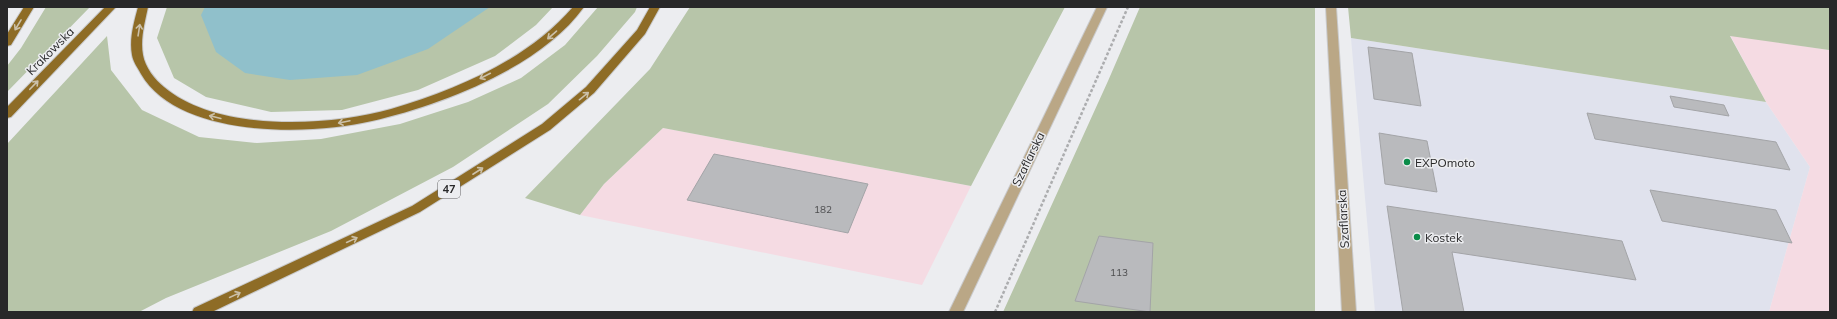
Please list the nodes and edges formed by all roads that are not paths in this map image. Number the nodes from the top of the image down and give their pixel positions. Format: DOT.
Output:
graph roads {
  1 [pos="29,7"];
  2 [pos="112,7"];
  3 [pos="143,7"];
  4 [pos="579,7"];
  5 [pos="655,7"];
  6 [pos="1102,7"];
  7 [pos="1331,7"];
  8 [pos="7,43"];
  9 [pos="7,114"];
  10 [pos="199,312"];
  11 [pos="956,312"];
  12 [pos="1348,312"];
  1 -- 8 [label="main road, one-way"];
  9 -- 2 [label="main road, Krakowska, one-way"];
  4 -- 3 [label="main road, one-way"];
  10 -- 5 [label="main road, 47, one-way"];
  6 -- 11 [label="street, Szaflarska"];
  7 -- 12 [label="street, Szaflarska"];
}
